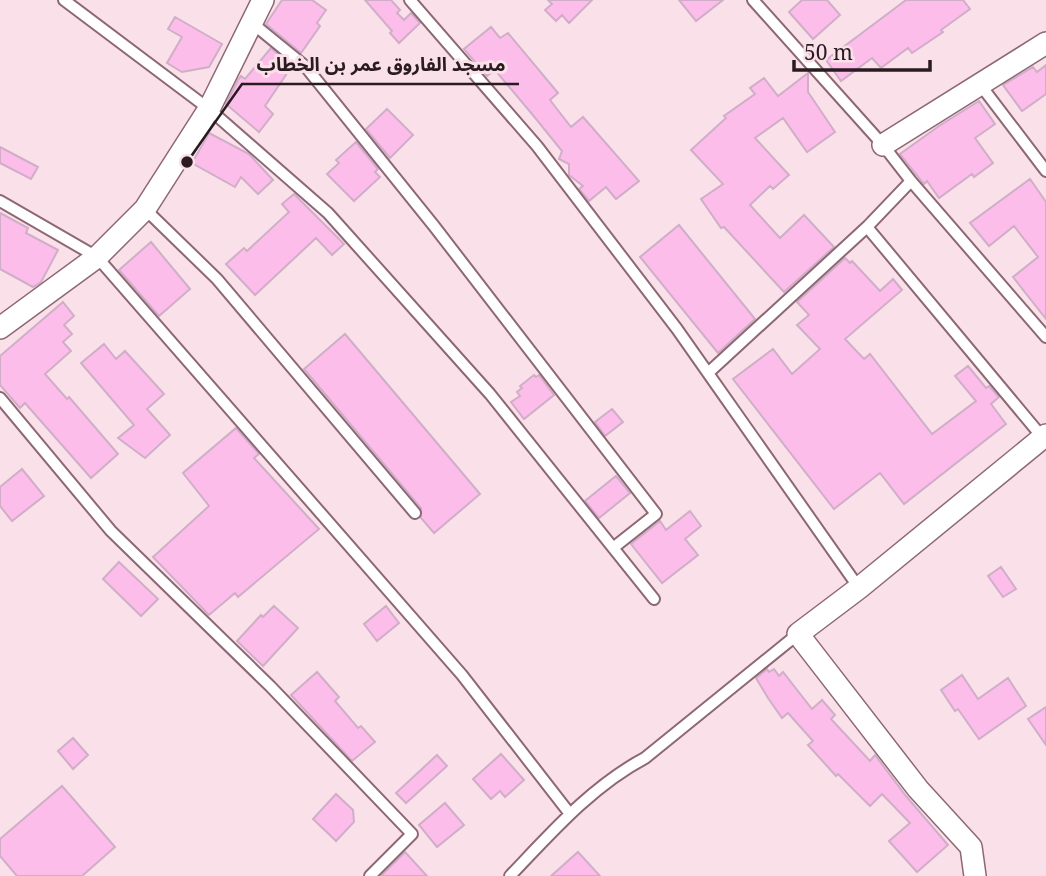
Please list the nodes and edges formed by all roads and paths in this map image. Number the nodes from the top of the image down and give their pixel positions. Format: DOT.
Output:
graph roads {
  1 [pos="64,0"];
  2 [pos="263,0"];
  3 [pos="410,0"];
  4 [pos="753,0"];
  5 [pos="252,23"];
  6 [pos="1046,43"];
  7 [pos="979,83"];
  8 [pos="209,109"];
  9 [pos="883,145"];
  10 [pos="1046,171"];
  11 [pos="911,181"];
  12 [pos="0,201"];
  13 [pos="145,209"];
  14 [pos="867,227"];
  15 [pos="97,257"];
  16 [pos="0,328"];
  17 [pos="1046,337"];
  18 [pos="708,373"];
  19 [pos="0,398"];
  20 [pos="1045,436"];
  21 [pos="415,513"];
  22 [pos="614,548"];
  23 [pos="859,587"];
  24 [pos="654,599"];
  25 [pos="798,634"];
  26 [pos="570,814"];
  27 [pos="369,876"];
  28 [pos="510,876"];
  29 [pos="975,876"];
  1 -- 8 [label="lane"];
  2 -- 5 [label="street"];
  3 -- 18 [label="lane"];
  4 -- 9 [label="lane"];
  5 -- 8 [label="street"];
  5 -- 22 [label="lane"];
  6 -- 7 [label="street"];
  7 -- 9 [label="street"];
  7 -- 10 [label="lane"];
  8 -- 13 [label="street"];
  8 -- 22 [label="lane"];
  9 -- 11 [label="lane"];
  11 -- 14 [label="lane"];
  11 -- 17 [label="lane"];
  12 -- 15 [label="lane"];
  13 -- 15 [label="street"];
  13 -- 21 [label="lane"];
  14 -- 18 [label="lane"];
  14 -- 20 [label="lane"];
  15 -- 16 [label="street"];
  15 -- 26 [label="lane"];
  18 -- 23 [label="lane"];
  19 -- 27 [label="lane"];
  20 -- 23 [label="street"];
  22 -- 24 [label="lane"];
  23 -- 25 [label="street"];
  25 -- 26 [label="lane"];
  25 -- 29 [label="street"];
  26 -- 28 [label="lane"];
}
